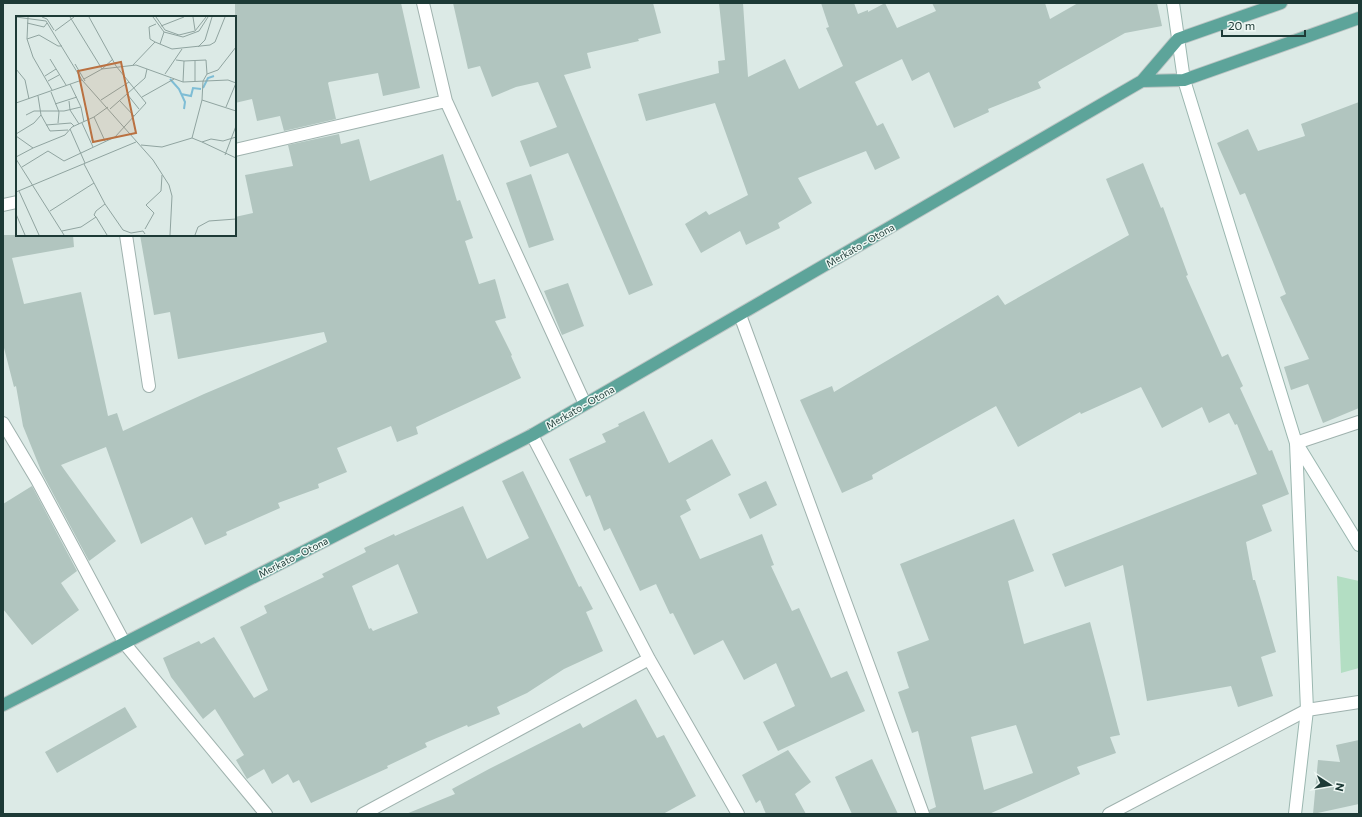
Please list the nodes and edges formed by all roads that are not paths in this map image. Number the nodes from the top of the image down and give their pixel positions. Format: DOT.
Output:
graph roads {
  1 [pos="423,3"];
  2 [pos="1174,3"];
  3 [pos="1281,3"];
  4 [pos="1359,18"];
  5 [pos="1178,39"];
  6 [pos="1184,80"];
  7 [pos="1142,81"];
  8 [pos="446,101"];
  9 [pos="236,150"];
  10 [pos="16,202"];
  11 [pos="3,205"];
  12 [pos="126,236"];
  13 [pos="740,315"];
  14 [pos="149,386"];
  15 [pos="585,404"];
  16 [pos="1359,422"];
  17 [pos="3,423"];
  18 [pos="532,435"];
  19 [pos="1296,443"];
  20 [pos="1359,544"];
  21 [pos="125,644"];
  22 [pos="650,659"];
  23 [pos="1359,702"];
  24 [pos="3,705"];
  25 [pos="1307,710"];
  26 [pos="266,814"];
  27 [pos="363,814"];
  28 [pos="737,814"];
  29 [pos="923,814"];
  30 [pos="1109,814"];
  31 [pos="1295,814"];
  1 -- 8 [label="street"];
  2 -- 5 [label="street"];
  3 -- 5 [label="main road"];
  4 -- 6 [label="main road"];
  5 -- 6 [label="street"];
  5 -- 7 [label="main road"];
  6 -- 7 [label="main road"];
  6 -- 19 [label="street"];
  7 -- 13 [label="main road, Merkato - Otona"];
  8 -- 9 [label="street"];
  8 -- 15 [label="street"];
  10 -- 11 [label="street"];
  12 -- 14 [label="street"];
  13 -- 15 [label="main road, Merkato - Otona"];
  13 -- 29 [label="street"];
  15 -- 18 [label="main road, Merkato - Otona"];
  16 -- 19 [label="street"];
  17 -- 21 [label="street"];
  18 -- 21 [label="main road, Merkato - Otona"];
  18 -- 22 [label="street"];
  19 -- 20 [label="street"];
  19 -- 25 [label="street"];
  21 -- 24 [label="main road, Merkato - Otona"];
  21 -- 26 [label="street"];
  22 -- 27 [label="street"];
  22 -- 28 [label="street"];
  23 -- 25 [label="street"];
  25 -- 30 [label="street"];
  25 -- 31 [label="street"];
}
